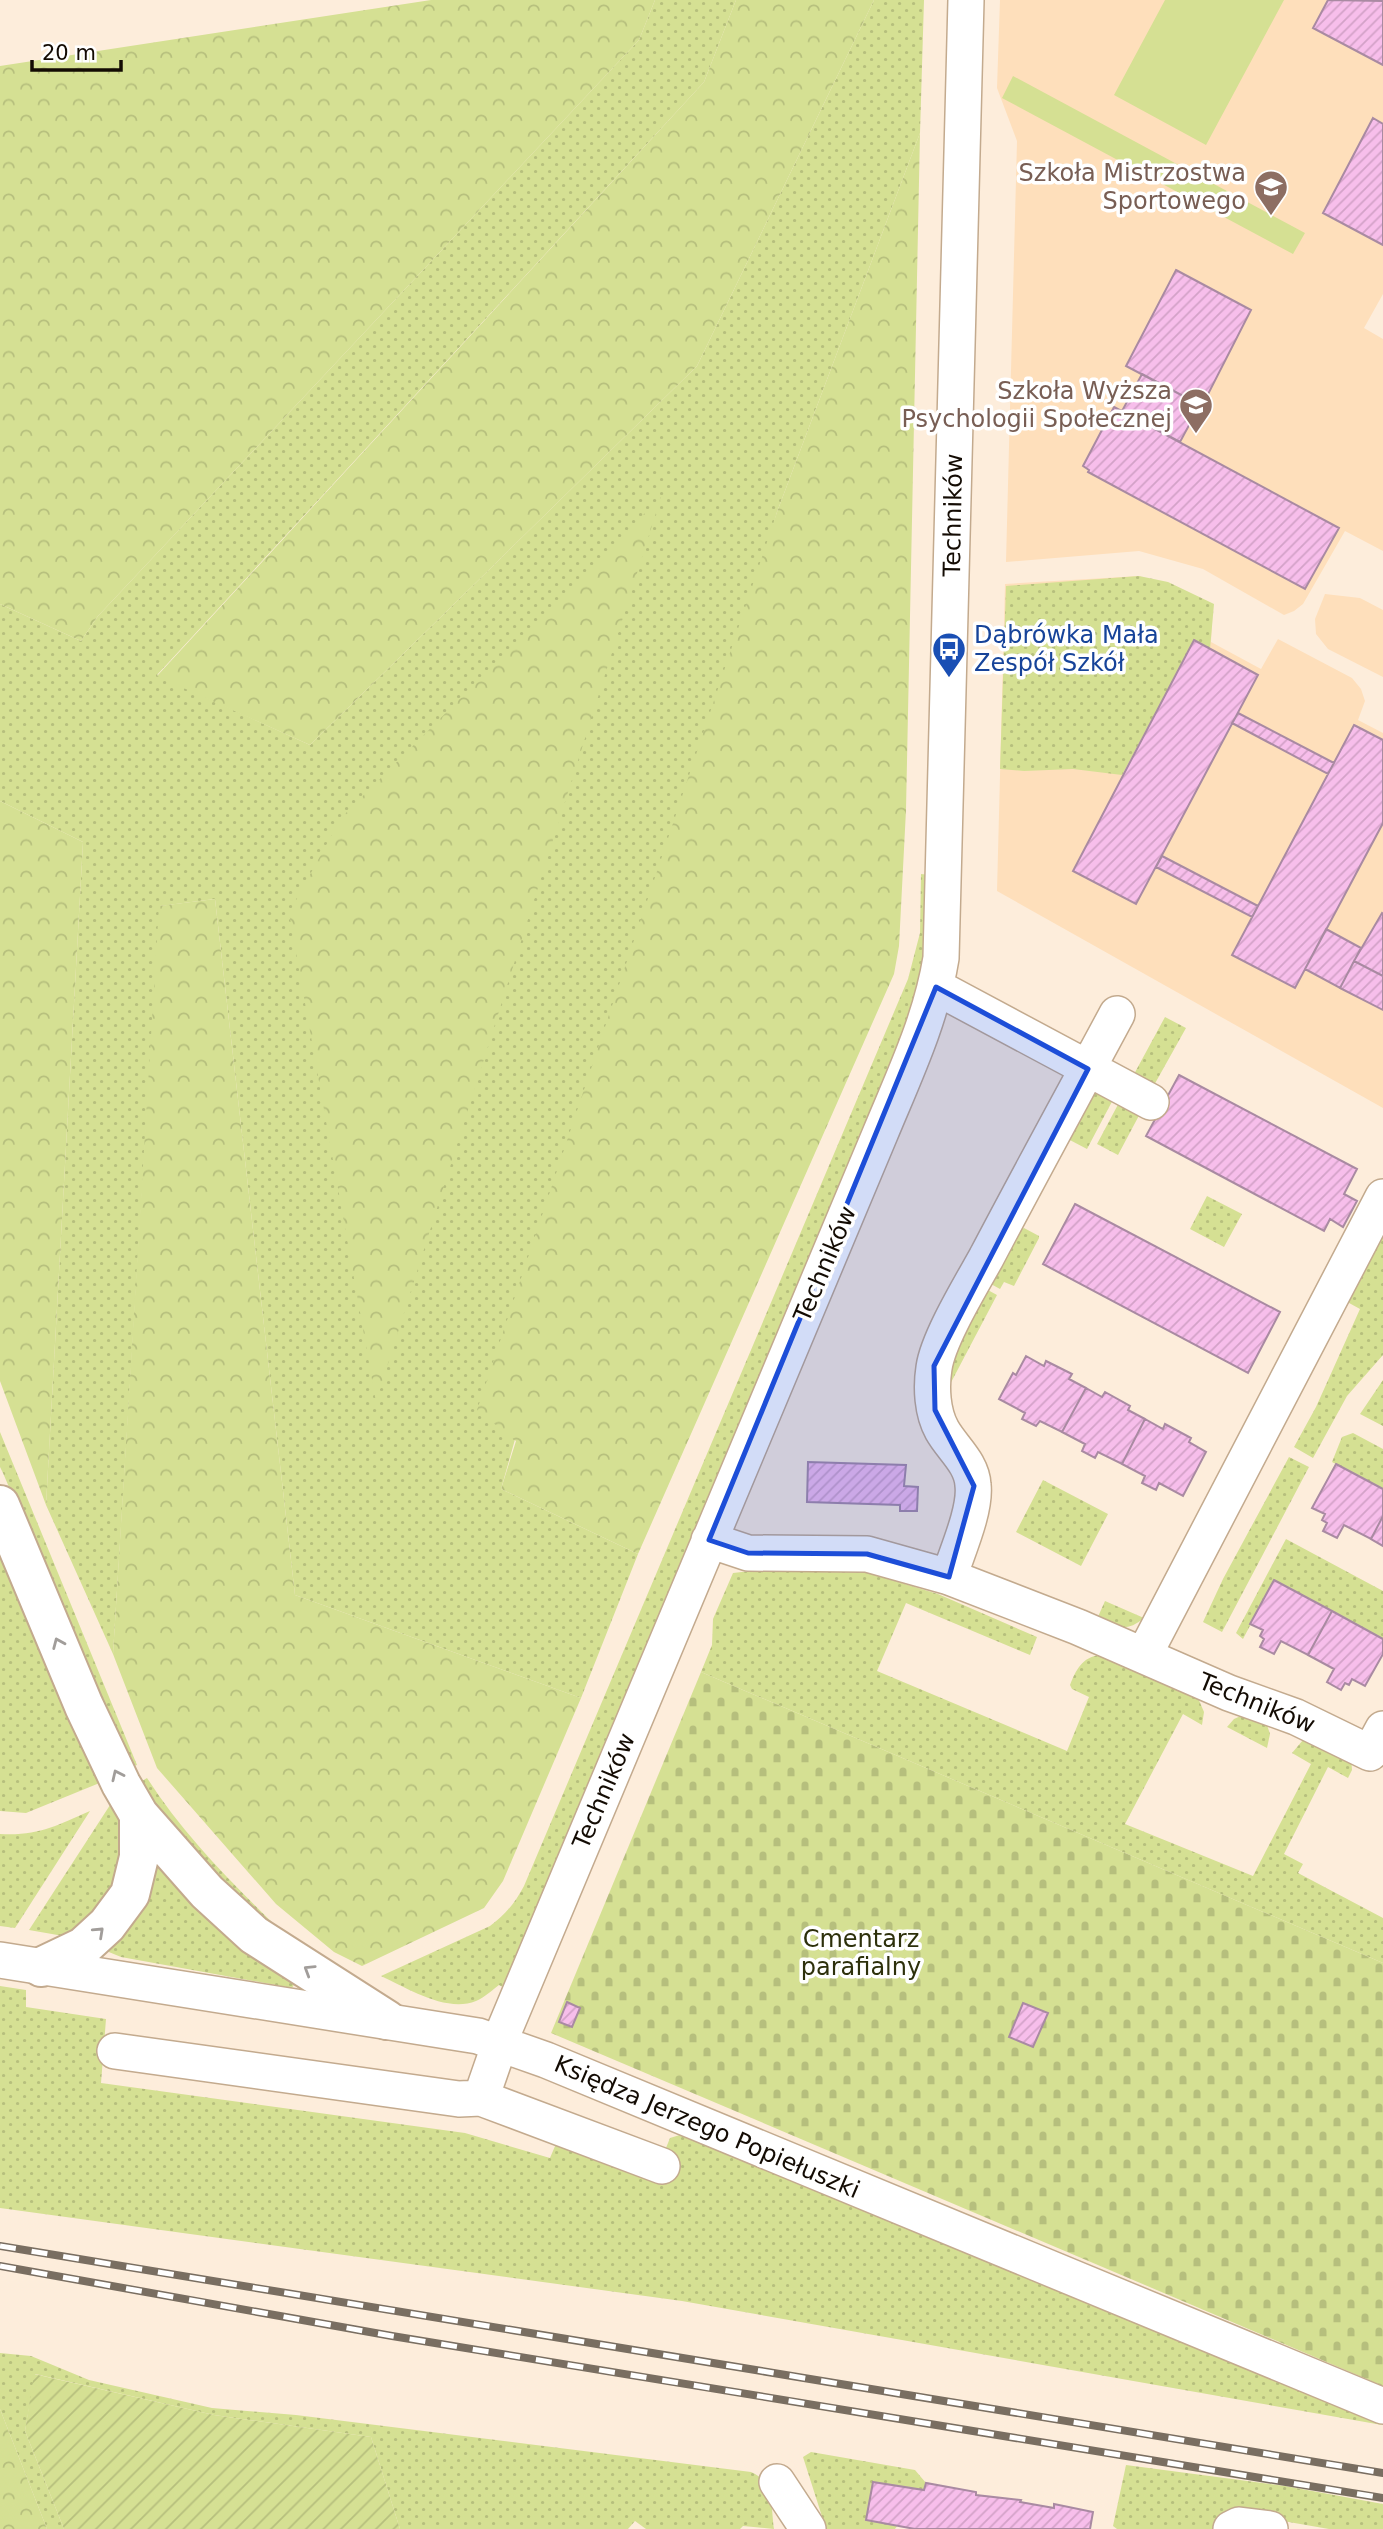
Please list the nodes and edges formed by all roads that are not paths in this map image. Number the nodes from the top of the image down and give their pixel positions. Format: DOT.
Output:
graph roads {
  1 [pos="966,0"];
  2 [pos="936,987"];
  3 [pos="1117,1014"];
  4 [pos="1088,1069"];
  5 [pos="1151,1102"];
  6 [pos="1383,1197"];
  7 [pos="0,1505"];
  8 [pos="709,1540"];
  9 [pos="949,1577"];
  10 [pos="1144,1655"];
  11 [pos="1379,1747"];
  12 [pos="139,1815"];
  13 [pos="0,1960"];
  14 [pos="41,1967"];
  15 [pos="387,2020"];
  16 [pos="499,2042"];
  17 [pos="115,2051"];
  18 [pos="481,2098"];
  19 [pos="662,2166"];
  20 [pos="1383,2406"];
  21 [pos="777,2482"];
  22 [pos="808,2529"];
  1 -- 2 [label="street, Techników"];
  2 -- 4 [label="street"];
  2 -- 8 [label="street, Techników"];
  3 -- 4 [label="street"];
  4 -- 5 [label="street"];
  4 -- 9 [label="street"];
  6 -- 10 [label="street"];
  12 -- 7 [label="highway, one-way"];
  8 -- 9 [label="street, Techników"];
  8 -- 16 [label="street, Techników"];
  9 -- 10 [label="street, Techników"];
  10 -- 11 [label="street, Techników"];
  14 -- 12 [label="highway, one-way"];
  15 -- 12 [label="highway, one-way"];
  13 -- 14 [label="street, Księdza Jerzego Popiełuszki"];
  14 -- 15 [label="street, Księdza Jerzego Popiełuszki"];
  15 -- 16 [label="street, Księdza Jerzego Popiełuszki"];
  16 -- 18 [label="street, Techników"];
  16 -- 20 [label="street, Księdza Jerzego Popiełuszki"];
  17 -- 18 [label="street"];
  18 -- 19 [label="street"];
  21 -- 22 [label="street"];
}
